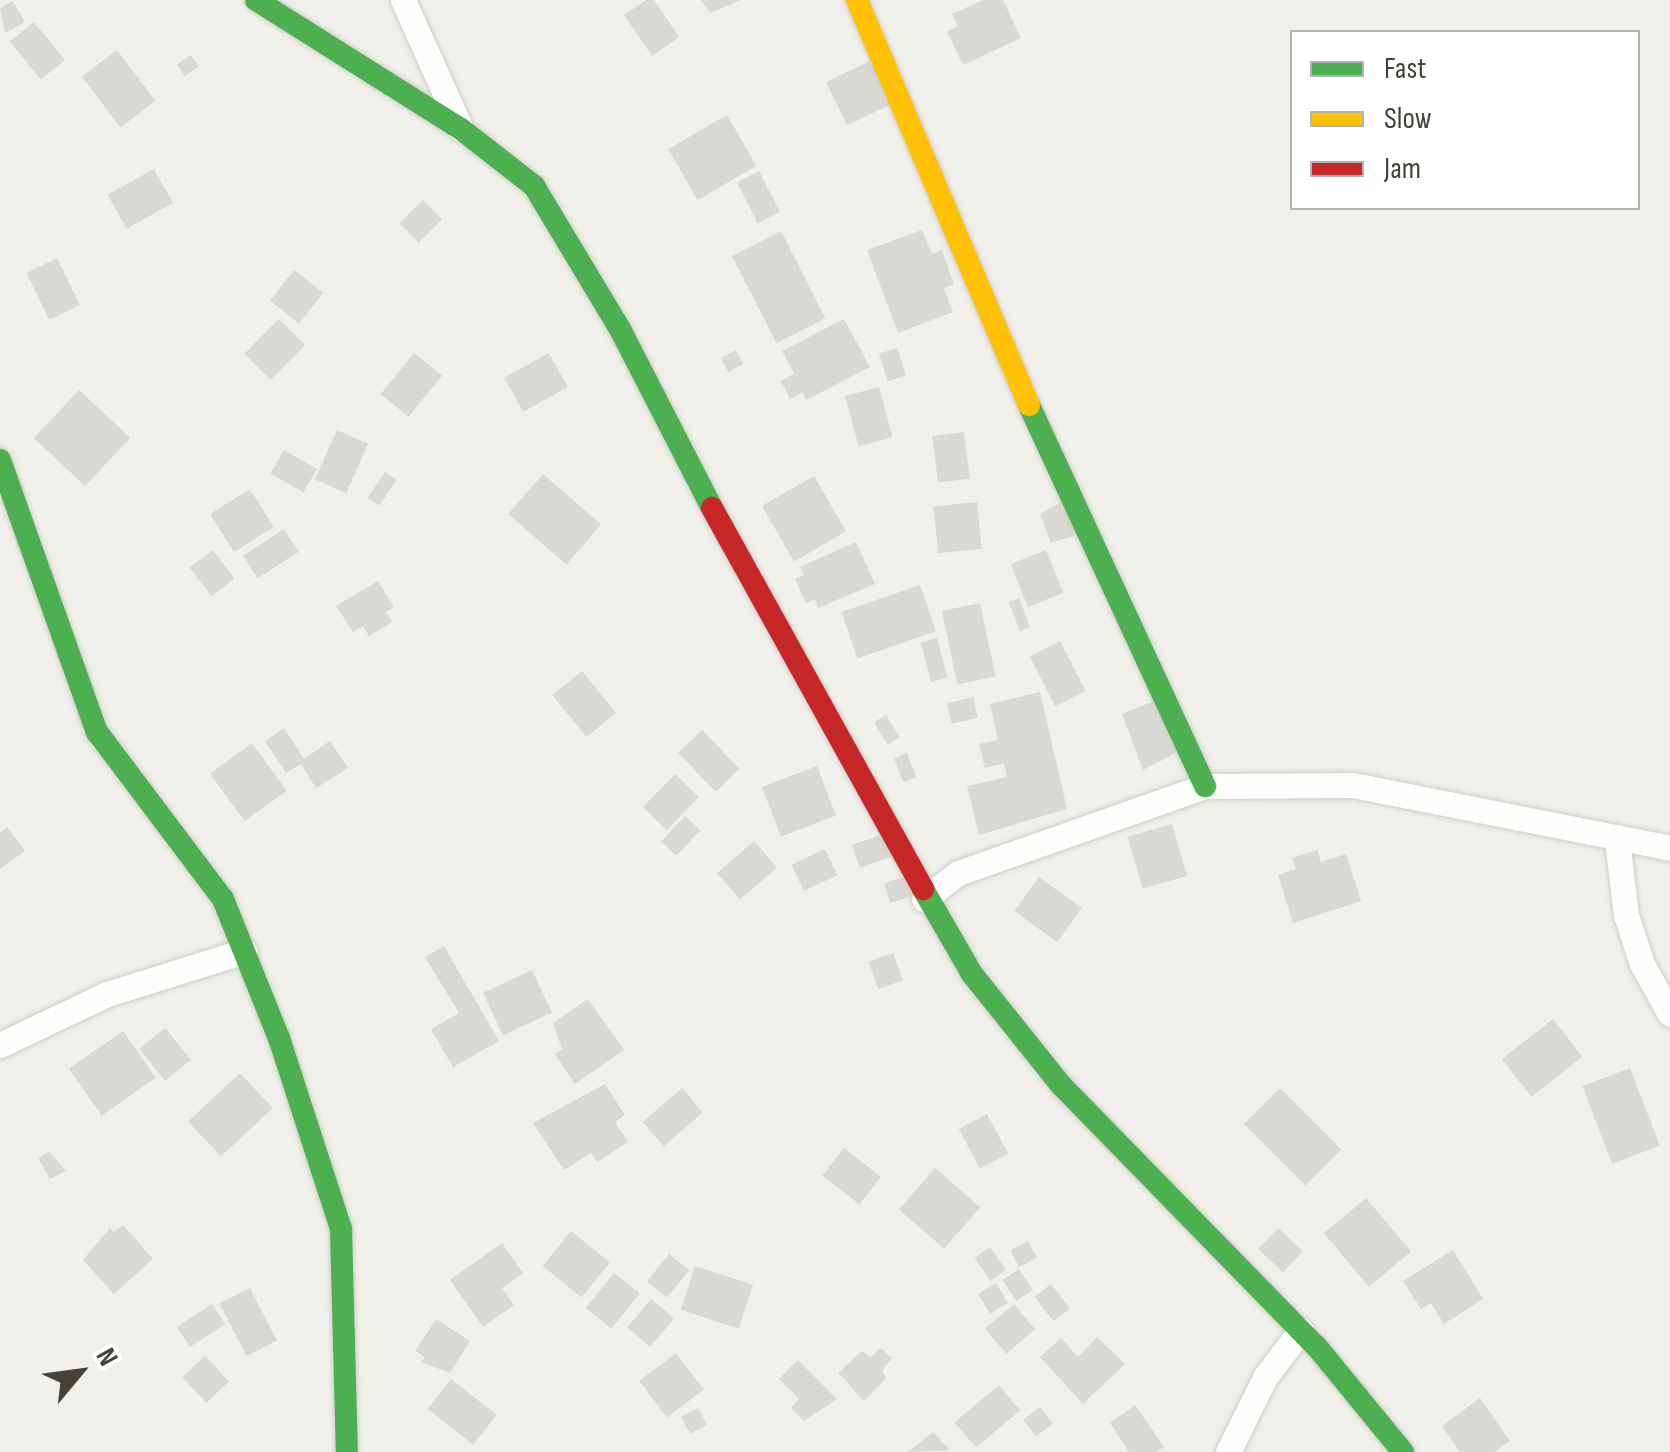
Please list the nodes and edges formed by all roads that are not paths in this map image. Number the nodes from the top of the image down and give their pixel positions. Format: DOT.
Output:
graph roads {
  1 [pos="256,0"];
  2 [pos="404,0"];
  3 [pos="857,0"];
  4 [pos="461,129"];
  5 [pos="0,460"];
  6 [pos="1204,786"];
  7 [pos="1617,840"];
  8 [pos="1670,848"];
  9 [pos="924,899"];
  10 [pos="244,951"];
  11 [pos="1670,1014"];
  12 [pos="0,1045"];
  13 [pos="1302,1330"];
  14 [pos="347,1452"];
  15 [pos="1228,1452"];
  16 [pos="1403,1452"];
  1 -- 4 [label="street"];
  2 -- 4 [label="street"];
  3 -- 6 [label="street"];
  4 -- 9 [label="street"];
  5 -- 10 [label="street"];
  6 -- 7 [label="street"];
  6 -- 9 [label="street"];
  7 -- 8 [label="street"];
  7 -- 11 [label="street"];
  9 -- 13 [label="street"];
  10 -- 12 [label="street"];
  10 -- 14 [label="street"];
  13 -- 15 [label="street"];
  13 -- 16 [label="street"];
}
